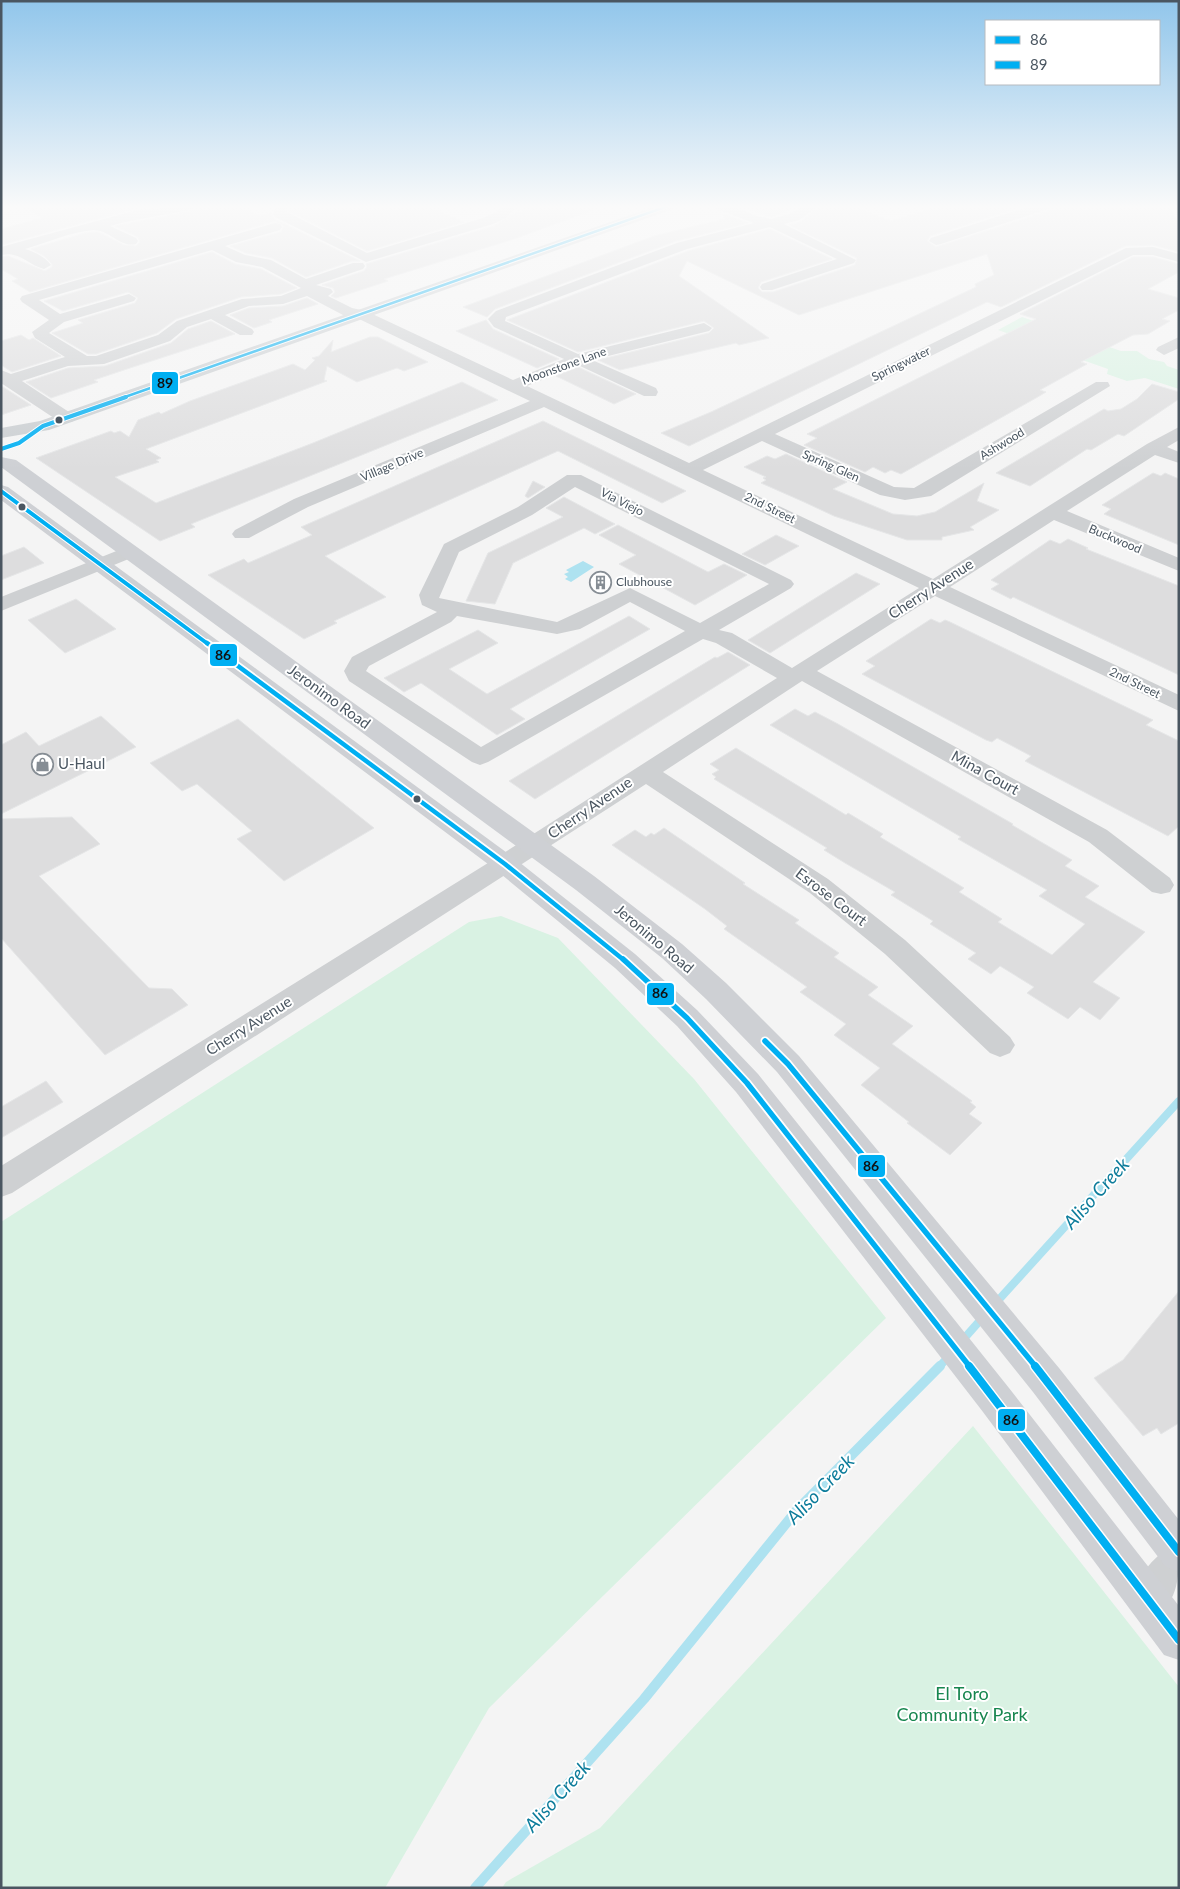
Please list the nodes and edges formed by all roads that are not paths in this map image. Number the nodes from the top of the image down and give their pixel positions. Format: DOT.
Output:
graph roads {
  1 [pos="43,294"];
  2 [pos="295,294"];
  3 [pos="313,294"];
  4 [pos="420,294"];
  5 [pos="555,294"];
  6 [pos="1043,294"];
  7 [pos="129,298"];
  8 [pos="212,314"];
  9 [pos="360,314"];
  10 [pos="58,319"];
  11 [pos="704,328"];
  12 [pos="246,332"];
  13 [pos="1179,342"];
  14 [pos="1164,350"];
  15 [pos="578,359"];
  16 [pos="84,361"];
  17 [pos="5,377"];
  18 [pos="512,386"];
  19 [pos="1102,386"];
  20 [pos="650,392"];
  21 [pos="544,400"];
  22 [pos="66,418"];
  23 [pos="43,426"];
  24 [pos="1179,432"];
  25 [pos="1,433"];
  26 [pos="761,434"];
  27 [pos="1153,448"];
  28 [pos="1,449"];
  29 [pos="1179,458"];
  30 [pos="1,462"];
  31 [pos="689,470"];
  32 [pos="1,491"];
  33 [pos="901,495"];
  34 [pos="1052,512"];
  35 [pos="242,534"];
  36 [pos="129,552"];
  37 [pos="100,564"];
  38 [pos="1179,565"];
  39 [pos="934,587"];
  40 [pos="1,605"];
  41 [pos="451,609"];
  42 [pos="702,632"];
  43 [pos="792,678"];
  44 [pos="1179,704"];
  45 [pos="644,772"];
  46 [pos="534,846"];
  47 [pos="505,864"];
  48 [pos="1161,885"];
  49 [pos="1000,1046"];
  50 [pos="1,1183"];
  51 [pos="1179,1552"];
  52 [pos="1179,1562"];
  53 [pos="1148,1600"];
  54 [pos="1179,1640"];
  1 -- 10 [label="street"];
  2 -- 8 [label="street"];
  3 -- 9 [label="street, 2nd Street"];
  4 -- 9 [label="main road"];
  5 -- 15 [label="street"];
  6 -- 26 [label="street, Springwater"];
  7 -- 10 [label="street"];
  8 -- 12 [label="street"];
  8 -- 16 [label="street"];
  9 -- 18 [label="street, 2nd Street"];
  9 -- 22 [label="main road"];
  10 -- 16 [label="street"];
  11 -- 15 [label="street, Moonstone Lane"];
  13 -- 14 [label="street"];
  15 -- 18 [label="street, Moonstone Lane"];
  15 -- 20 [label="street"];
  16 -- 17 [label="street"];
  17 -- 22 [label="street"];
  18 -- 21 [label="street, 2nd Street"];
  19 -- 33 [label="street, Ashwood"];
  21 -- 31 [label="street, 2nd Street"];
  21 -- 35 [label="street, Village Drive"];
  22 -- 23 [label="main road"];
  23 -- 25 [label="main road"];
  23 -- 28 [label="main road"];
  24 -- 27 [label="street, Cherry Avenue"];
  26 -- 31 [label="street, Springwater"];
  26 -- 33 [label="street, Spring Glen"];
  27 -- 29 [label="street"];
  27 -- 34 [label="street, Cherry Avenue"];
  30 -- 36 [label="main road, Jeronimo Road"];
  31 -- 39 [label="street, 2nd Street"];
  32 -- 37 [label="main road, Jeronimo Road"];
  34 -- 38 [label="street, Buckwood"];
  34 -- 39 [label="street, Cherry Avenue"];
  36 -- 37 [label="street"];
  36 -- 46 [label="main road, Jeronimo Road"];
  37 -- 40 [label="street"];
  37 -- 47 [label="main road, Jeronimo Road"];
  39 -- 43 [label="street, Cherry Avenue"];
  39 -- 44 [label="street, 2nd Street"];
  41 -- 42 [label="street, Via Viejo"];
  41 -- 42 [label="street, Via Viejo"];
  41 -- 42 [label="street, Via Viejo"];
  42 -- 43 [label="street, Via Viejo"];
  43 -- 45 [label="street, Cherry Avenue"];
  43 -- 48 [label="street, Mina Court"];
  45 -- 46 [label="street, Cherry Avenue"];
  45 -- 49 [label="street, Esrose Court"];
  46 -- 47 [label="street, Cherry Avenue"];
  46 -- 51 [label="main road, Jeronimo Road"];
  47 -- 50 [label="street, Cherry Avenue"];
  47 -- 53 [label="main road, Jeronimo Road"];
  52 -- 53 [label="street"];
  53 -- 54 [label="main road, Jeronimo Road"];
}
